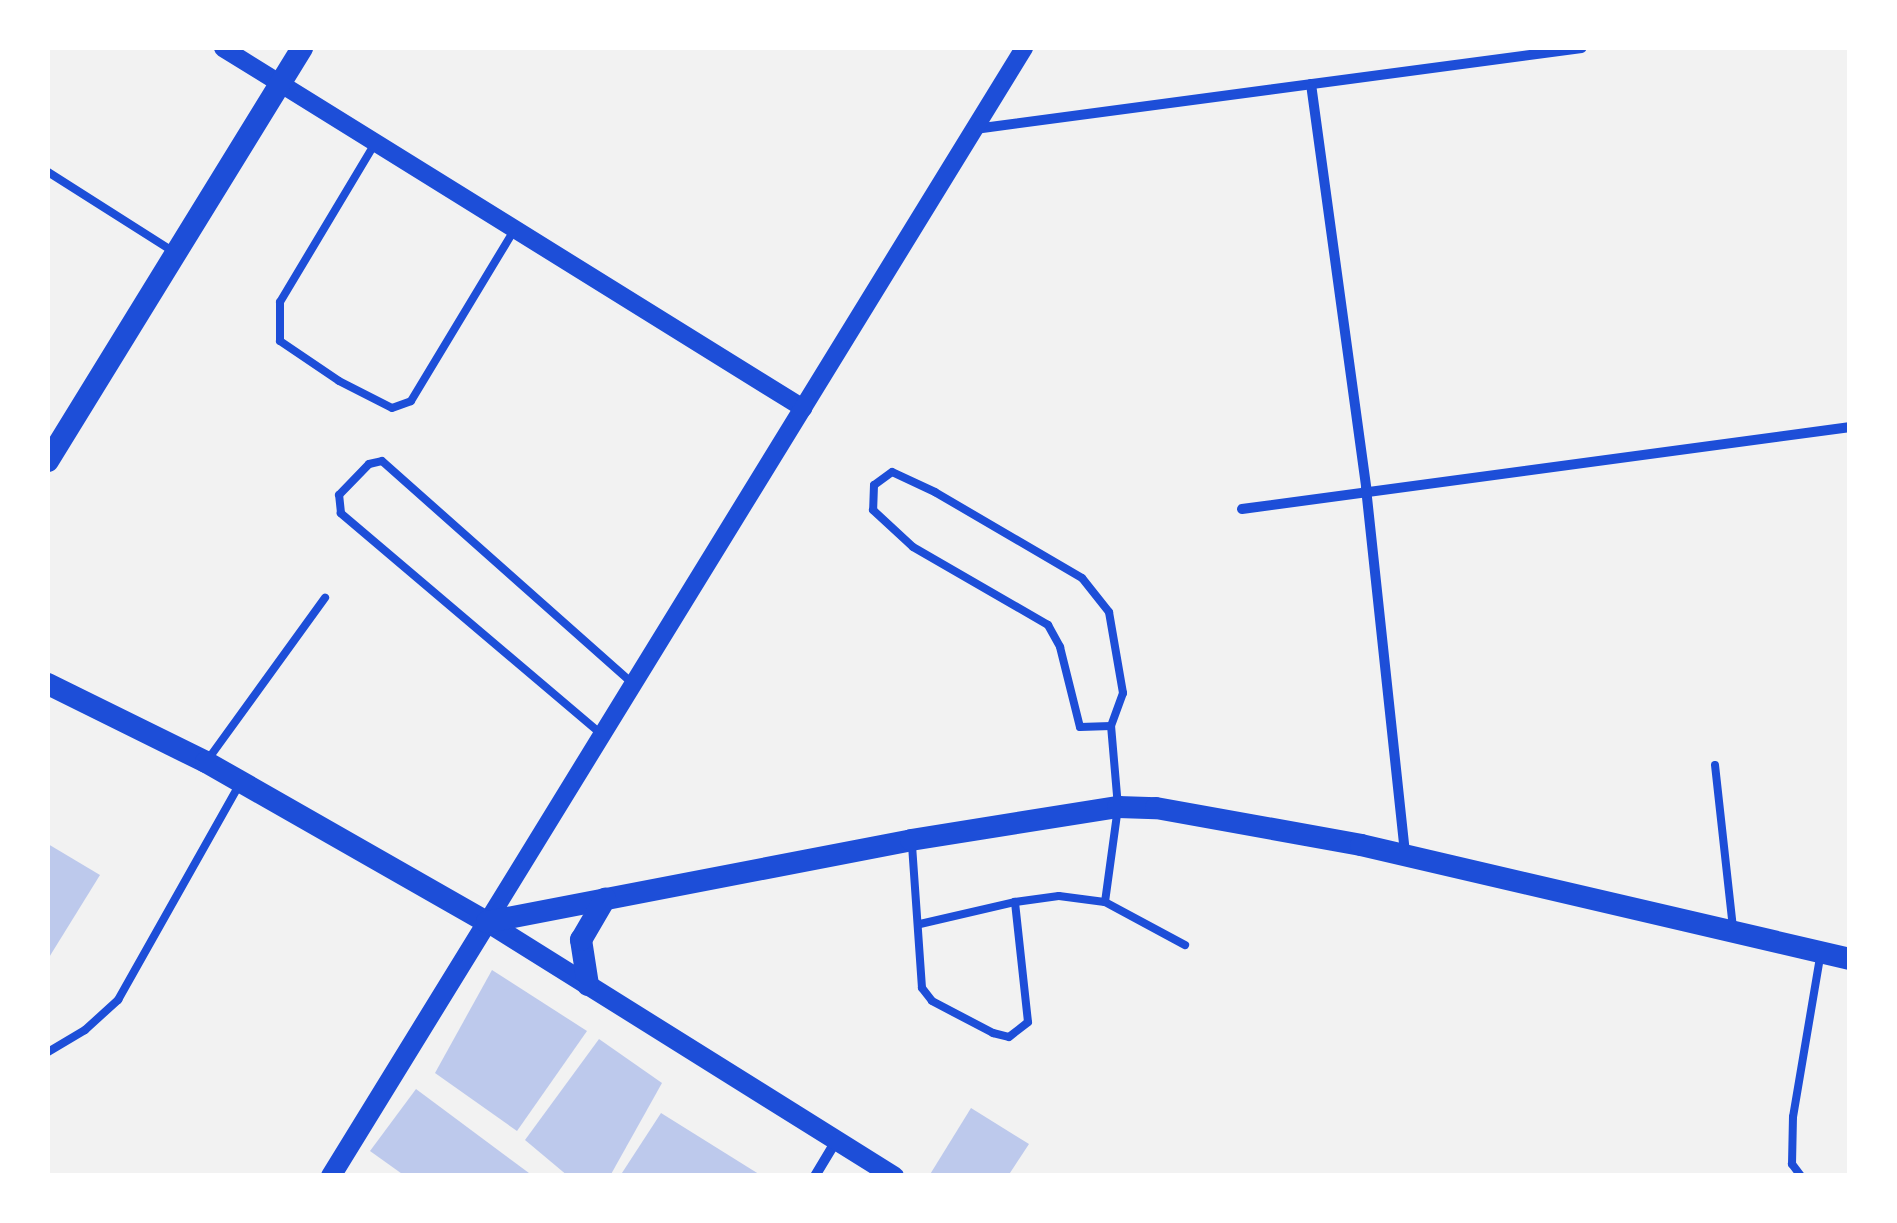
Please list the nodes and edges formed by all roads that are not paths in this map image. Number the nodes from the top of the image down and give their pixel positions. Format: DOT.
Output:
graph roads {
  1 [pos="223,48"];
  2 [pos="302,48"];
  3 [pos="1024,48"];
  4 [pos="1582,48"];
  5 [pos="280,83"];
  6 [pos="1311,84"];
  7 [pos="974,129"];
  8 [pos="374,145"];
  9 [pos="48,172"];
  10 [pos="514,230"];
  11 [pos="174,252"];
  12 [pos="802,408"];
  13 [pos="1850,427"];
  14 [pos="48,462"];
  15 [pos="1366,488"];
  16 [pos="1242,509"];
  17 [pos="325,598"];
  18 [pos="48,684"];
  19 [pos="633,684"];
  20 [pos="1111,726"];
  21 [pos="602,734"];
  22 [pos="206,762"];
  23 [pos="1716,765"];
  24 [pos="239,785"];
  25 [pos="1118,807"];
  26 [pos="911,840"];
  27 [pos="1405,856"];
  28 [pos="605,899"];
  29 [pos="1015,902"];
  30 [pos="1105,902"];
  31 [pos="487,922"];
  32 [pos="920,924"];
  33 [pos="1734,932"];
  34 [pos="1185,945"];
  35 [pos="1821,952"];
  36 [pos="1850,959"];
  37 [pos="588,985"];
  38 [pos="48,1052"];
  39 [pos="837,1140"];
  40 [pos="332,1176"];
  41 [pos="815,1176"];
  42 [pos="894,1176"];
  43 [pos="1801,1176"];
  1 -- 5 [label="street"];
  2 -- 5 [label="main road"];
  3 -- 7 [label="street"];
  4 -- 6 [label="street"];
  5 -- 8 [label="street"];
  5 -- 11 [label="main road"];
  6 -- 7 [label="street"];
  6 -- 15 [label="street"];
  7 -- 12 [label="street"];
  8 -- 10 [label="street"];
  8 -- 10 [label="lane"];
  9 -- 11 [label="lane"];
  10 -- 12 [label="street"];
  11 -- 14 [label="main road"];
  12 -- 19 [label="street"];
  13 -- 15 [label="street"];
  15 -- 16 [label="street"];
  15 -- 27 [label="street"];
  17 -- 22 [label="lane"];
  18 -- 22 [label="main road"];
  19 -- 21 [label="street"];
  19 -- 21 [label="lane"];
  20 -- 20 [label="lane"];
  20 -- 25 [label="lane"];
  21 -- 31 [label="street"];
  22 -- 24 [label="main road"];
  23 -- 33 [label="lane"];
  24 -- 31 [label="main road"];
  24 -- 38 [label="lane"];
  25 -- 26 [label="main road"];
  25 -- 27 [label="main road"];
  25 -- 30 [label="lane"];
  26 -- 28 [label="main road"];
  26 -- 32 [label="lane"];
  27 -- 33 [label="main road"];
  28 -- 31 [label="main road"];
  28 -- 37 [label="main road"];
  29 -- 30 [label="lane"];
  29 -- 32 [label="lane"];
  29 -- 32 [label="lane"];
  30 -- 34 [label="lane"];
  31 -- 37 [label="main road"];
  31 -- 40 [label="main road"];
  33 -- 35 [label="main road"];
  35 -- 36 [label="main road"];
  35 -- 43 [label="lane"];
  37 -- 39 [label="main road"];
  39 -- 41 [label="street"];
  39 -- 42 [label="main road"];
}
